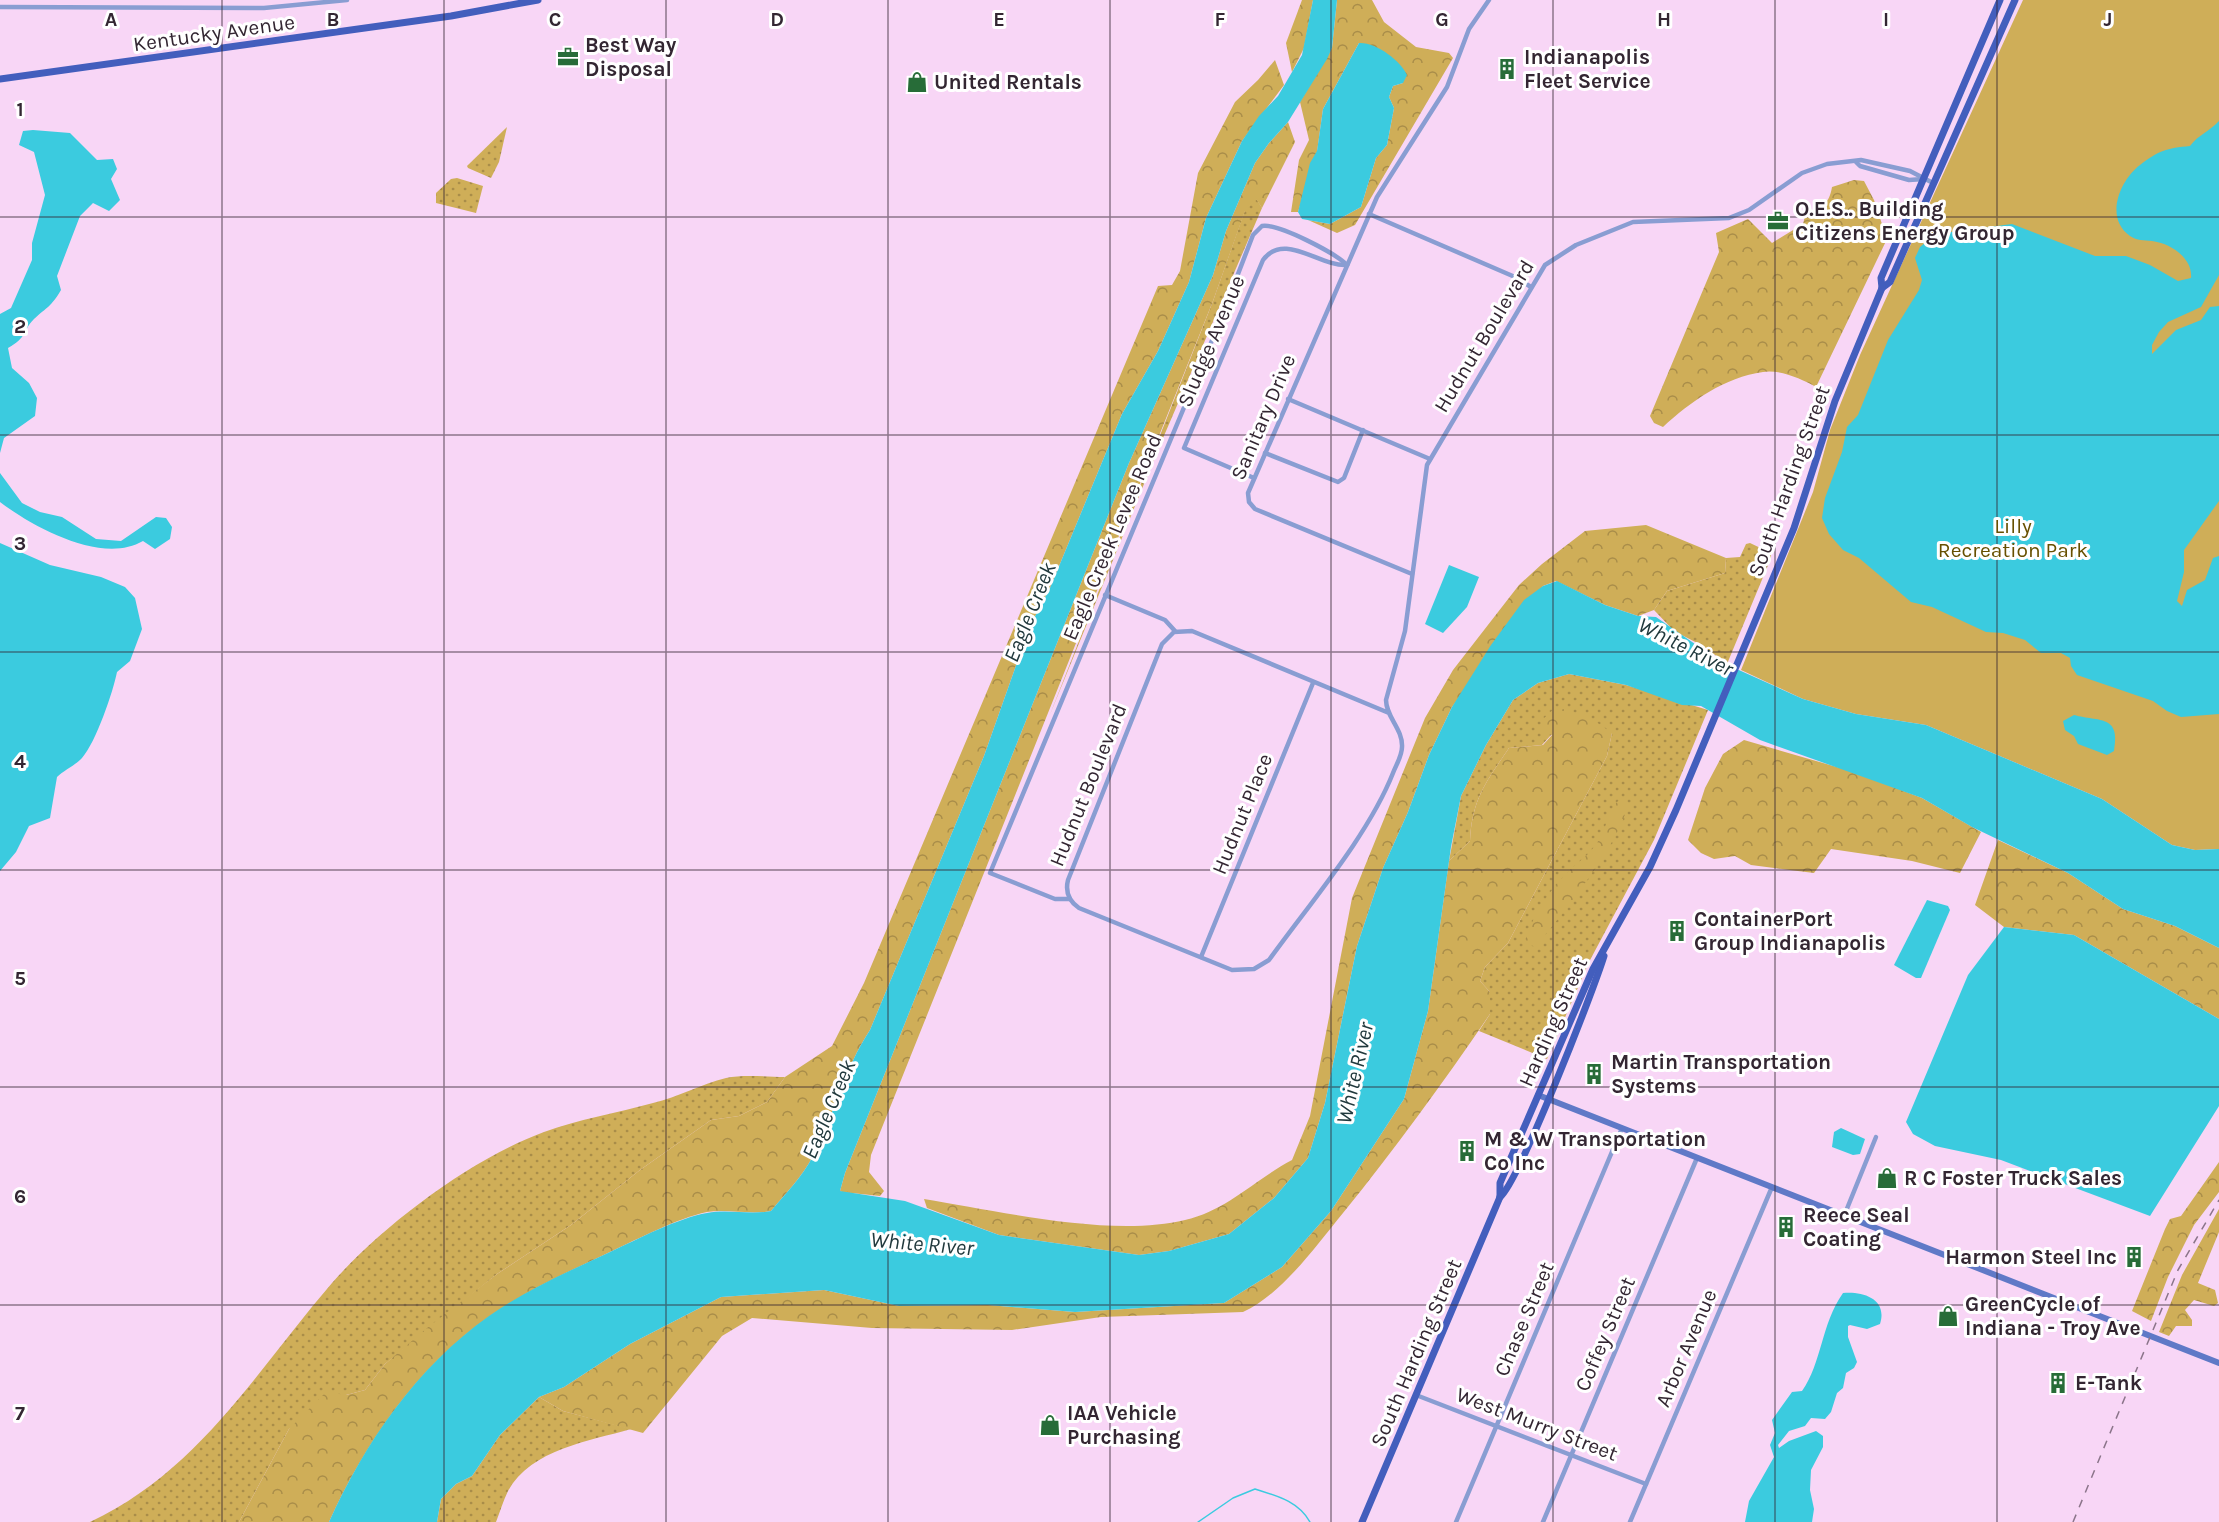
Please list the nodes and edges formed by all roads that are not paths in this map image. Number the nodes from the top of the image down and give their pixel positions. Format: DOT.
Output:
graph roads {
  1 [pos="51,0"];
  2 [pos="143,0"];
  3 [pos="222,0"];
  4 [pos="347,0"];
  5 [pos="538,0"];
  6 [pos="1489,0"];
  7 [pos="2000,0"];
  8 [pos="2015,0"];
  9 [pos="305,3"];
  10 [pos="0,7"];
  11 [pos="51,7"];
  12 [pos="143,8"];
  13 [pos="218,8"];
  14 [pos="1989,26"];
  15 [pos="2001,33"];
  16 [pos="0,80"];
  17 [pos="1856,162"];
  18 [pos="1924,179"];
  19 [pos="1933,183"];
  20 [pos="1369,214"];
  21 [pos="1347,265"];
  22 [pos="1531,287"];
  23 [pos="1882,288"];
  24 [pos="1288,399"];
  25 [pos="1363,430"];
  26 [pos="1265,453"];
  27 [pos="1430,459"];
  28 [pos="1254,477"];
  29 [pos="1412,574"];
  30 [pos="1105,595"];
  31 [pos="1175,631"];
  32 [pos="1313,683"];
  33 [pos="1389,713"];
  34 [pos="1070,899"];
  35 [pos="1606,947"];
  36 [pos="1201,957"];
  37 [pos="1538,1095"];
  38 [pos="1547,1099"];
  39 [pos="1622,1128"];
  40 [pos="1876,1137"];
  41 [pos="1697,1158"];
  42 [pos="1772,1187"];
  43 [pos="1500,1197"];
  44 [pos="1844,1216"];
  45 [pos="2219,1364"];
  46 [pos="1416,1395"];
  47 [pos="1496,1426"];
  48 [pos="1571,1455"];
  49 [pos="1646,1484"];
  50 [pos="1362,1522"];
  51 [pos="1456,1522"];
  52 [pos="1543,1522"];
  53 [pos="1630,1522"];
  1 -- 11 [label="street"];
  2 -- 12 [label="street"];
  3 -- 13 [label="street"];
  4 -- 9 [label="street"];
  5 -- 16 [label="main road, Kentucky Avenue"];
  6 -- 20 [label="street, Sanitary Drive"];
  7 -- 14 [label="main road, South Harding Street"];
  8 -- 15 [label="main road, South Harding Street"];
  9 -- 13 [label="street"];
  10 -- 11 [label="street"];
  11 -- 12 [label="street"];
  12 -- 13 [label="street"];
  14 -- 15 [label="main road"];
  14 -- 18 [label="main road, South Harding Street"];
  15 -- 19 [label="main road, South Harding Street"];
  17 -- 18 [label="street, Hudnut Boulevard"];
  17 -- 18 [label="street, Hudnut Boulevard"];
  17 -- 22 [label="street, Hudnut Boulevard"];
  18 -- 19 [label="street, Hudnut Boulevard"];
  18 -- 23 [label="main road, South Harding Street"];
  19 -- 23 [label="main road, South Harding Street"];
  20 -- 21 [label="street, Sanitary Drive"];
  20 -- 22 [label="street"];
  21 -- 24 [label="street, Sanitary Drive"];
  21 -- 28 [label="street, Sludge Avenue"];
  21 -- 30 [label="street, Eagle Creek Levee Road"];
  22 -- 27 [label="street, Hudnut Boulevard"];
  23 -- 35 [label="main road, South Harding Street"];
  24 -- 25 [label="street"];
  24 -- 26 [label="street, Sanitary Drive"];
  25 -- 26 [label="street"];
  25 -- 27 [label="street"];
  26 -- 28 [label="street, Sanitary Drive"];
  27 -- 29 [label="street, Hudnut Boulevard"];
  28 -- 29 [label="street, Sanitary Drive"];
  29 -- 33 [label="street, Hudnut Boulevard"];
  30 -- 31 [label="street"];
  30 -- 34 [label="street, Eagle Creek Levee Road"];
  31 -- 32 [label="street"];
  31 -- 34 [label="street, Hudnut Boulevard"];
  32 -- 33 [label="street"];
  32 -- 36 [label="street, Hudnut Place"];
  33 -- 36 [label="street, Hudnut Boulevard"];
  34 -- 36 [label="street, Hudnut Boulevard"];
  35 -- 37 [label="main road, Harding Street"];
  35 -- 38 [label="main road, Harding Street"];
  37 -- 38 [label="main road"];
  37 -- 43 [label="main road, Harding Street"];
  38 -- 39 [label="main road"];
  38 -- 43 [label="main road, Harding Street"];
  39 -- 41 [label="main road"];
  39 -- 47 [label="street, Chase Street"];
  40 -- 44 [label="street"];
  41 -- 42 [label="main road"];
  41 -- 48 [label="street, Coffey Street"];
  42 -- 44 [label="main road"];
  42 -- 49 [label="street, Arbor Avenue"];
  43 -- 46 [label="main road, South Harding Street"];
  44 -- 45 [label="main road"];
  46 -- 47 [label="street, West Murry Street"];
  46 -- 50 [label="main road, South Harding Street"];
  47 -- 48 [label="street, West Murry Street"];
  47 -- 51 [label="street, Chase Street"];
  48 -- 49 [label="street, West Murry Street"];
  48 -- 52 [label="street, Coffey Street"];
  49 -- 53 [label="street, Arbor Avenue"];
}
